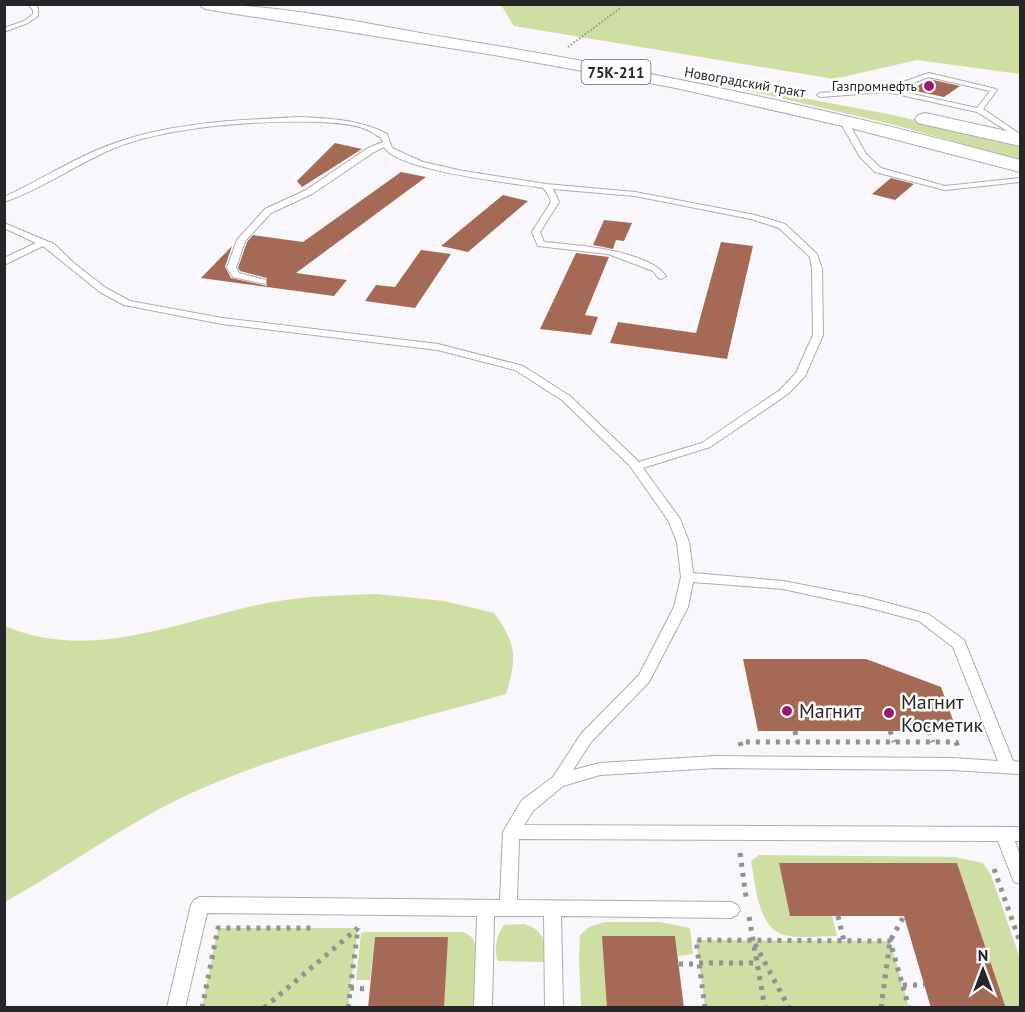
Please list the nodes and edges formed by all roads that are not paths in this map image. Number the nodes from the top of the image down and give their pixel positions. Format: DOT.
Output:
graph roads {
  1 [pos="30,4"];
  2 [pos="205,4"];
  3 [pos="261,4"];
  4 [pos="4,30"];
  5 [pos="887,90"];
  6 [pos="820,95"];
  7 [pos="875,108"];
  8 [pos="979,110"];
  9 [pos="909,115"];
  10 [pos="843,120"];
  11 [pos="1020,139"];
  12 [pos="387,143"];
  13 [pos="1020,166"];
  14 [pos="1020,180"];
  15 [pos="546,186"];
  16 [pos="4,200"];
  17 [pos="4,225"];
  18 [pos="44,242"];
  19 [pos="4,262"];
  20 [pos="661,276"];
  21 [pos="263,282"];
  22 [pos="636,467"];
  23 [pos="687,577"];
  24 [pos="1014,767"];
  25 [pos="558,781"];
  26 [pos="511,832"];
  27 [pos="1012,834"];
  28 [pos="1020,877"];
  29 [pos="486,908"];
  30 [pos="508,908"];
  31 [pos="552,909"];
  32 [pos="731,910"];
  33 [pos="176,1008"];
  34 [pos="483,1008"];
  35 [pos="554,1008"];
  1 -- 4 [label="lane"];
  2 -- 10 [label="main road, 75К-211"];
  3 -- 6 [label="main road, Новоградский тракт / 75К-211"];
  5 -- 6 [label="lane"];
  5 -- 8 [label="lane"];
  5 -- 8 [label="lane"];
  6 -- 7 [label="main road, Новоградский тракт"];
  8 -- 11 [label="lane"];
  9 -- 11 [label="main road"];
  10 -- 13 [label="main road, 75К-211"];
  10 -- 14 [label="lane"];
  12 -- 15 [label="lane"];
  12 -- 16 [label="lane"];
  12 -- 21 [label="lane"];
  15 -- 20 [label="lane"];
  15 -- 22 [label="lane"];
  17 -- 18 [label="lane"];
  18 -- 19 [label="lane"];
  18 -- 22 [label="lane"];
  22 -- 23 [label="lane"];
  23 -- 24 [label="lane"];
  23 -- 25 [label="lane"];
  24 -- 25 [label="lane"];
  25 -- 26 [label="lane"];
  26 -- 27 [label="lane"];
  26 -- 30 [label="lane"];
  27 -- 28 [label="lane"];
  29 -- 30 [label="lane"];
  29 -- 33 [label="lane"];
  29 -- 34 [label="lane"];
  30 -- 31 [label="lane"];
  31 -- 32 [label="lane"];
  31 -- 35 [label="lane"];
}
